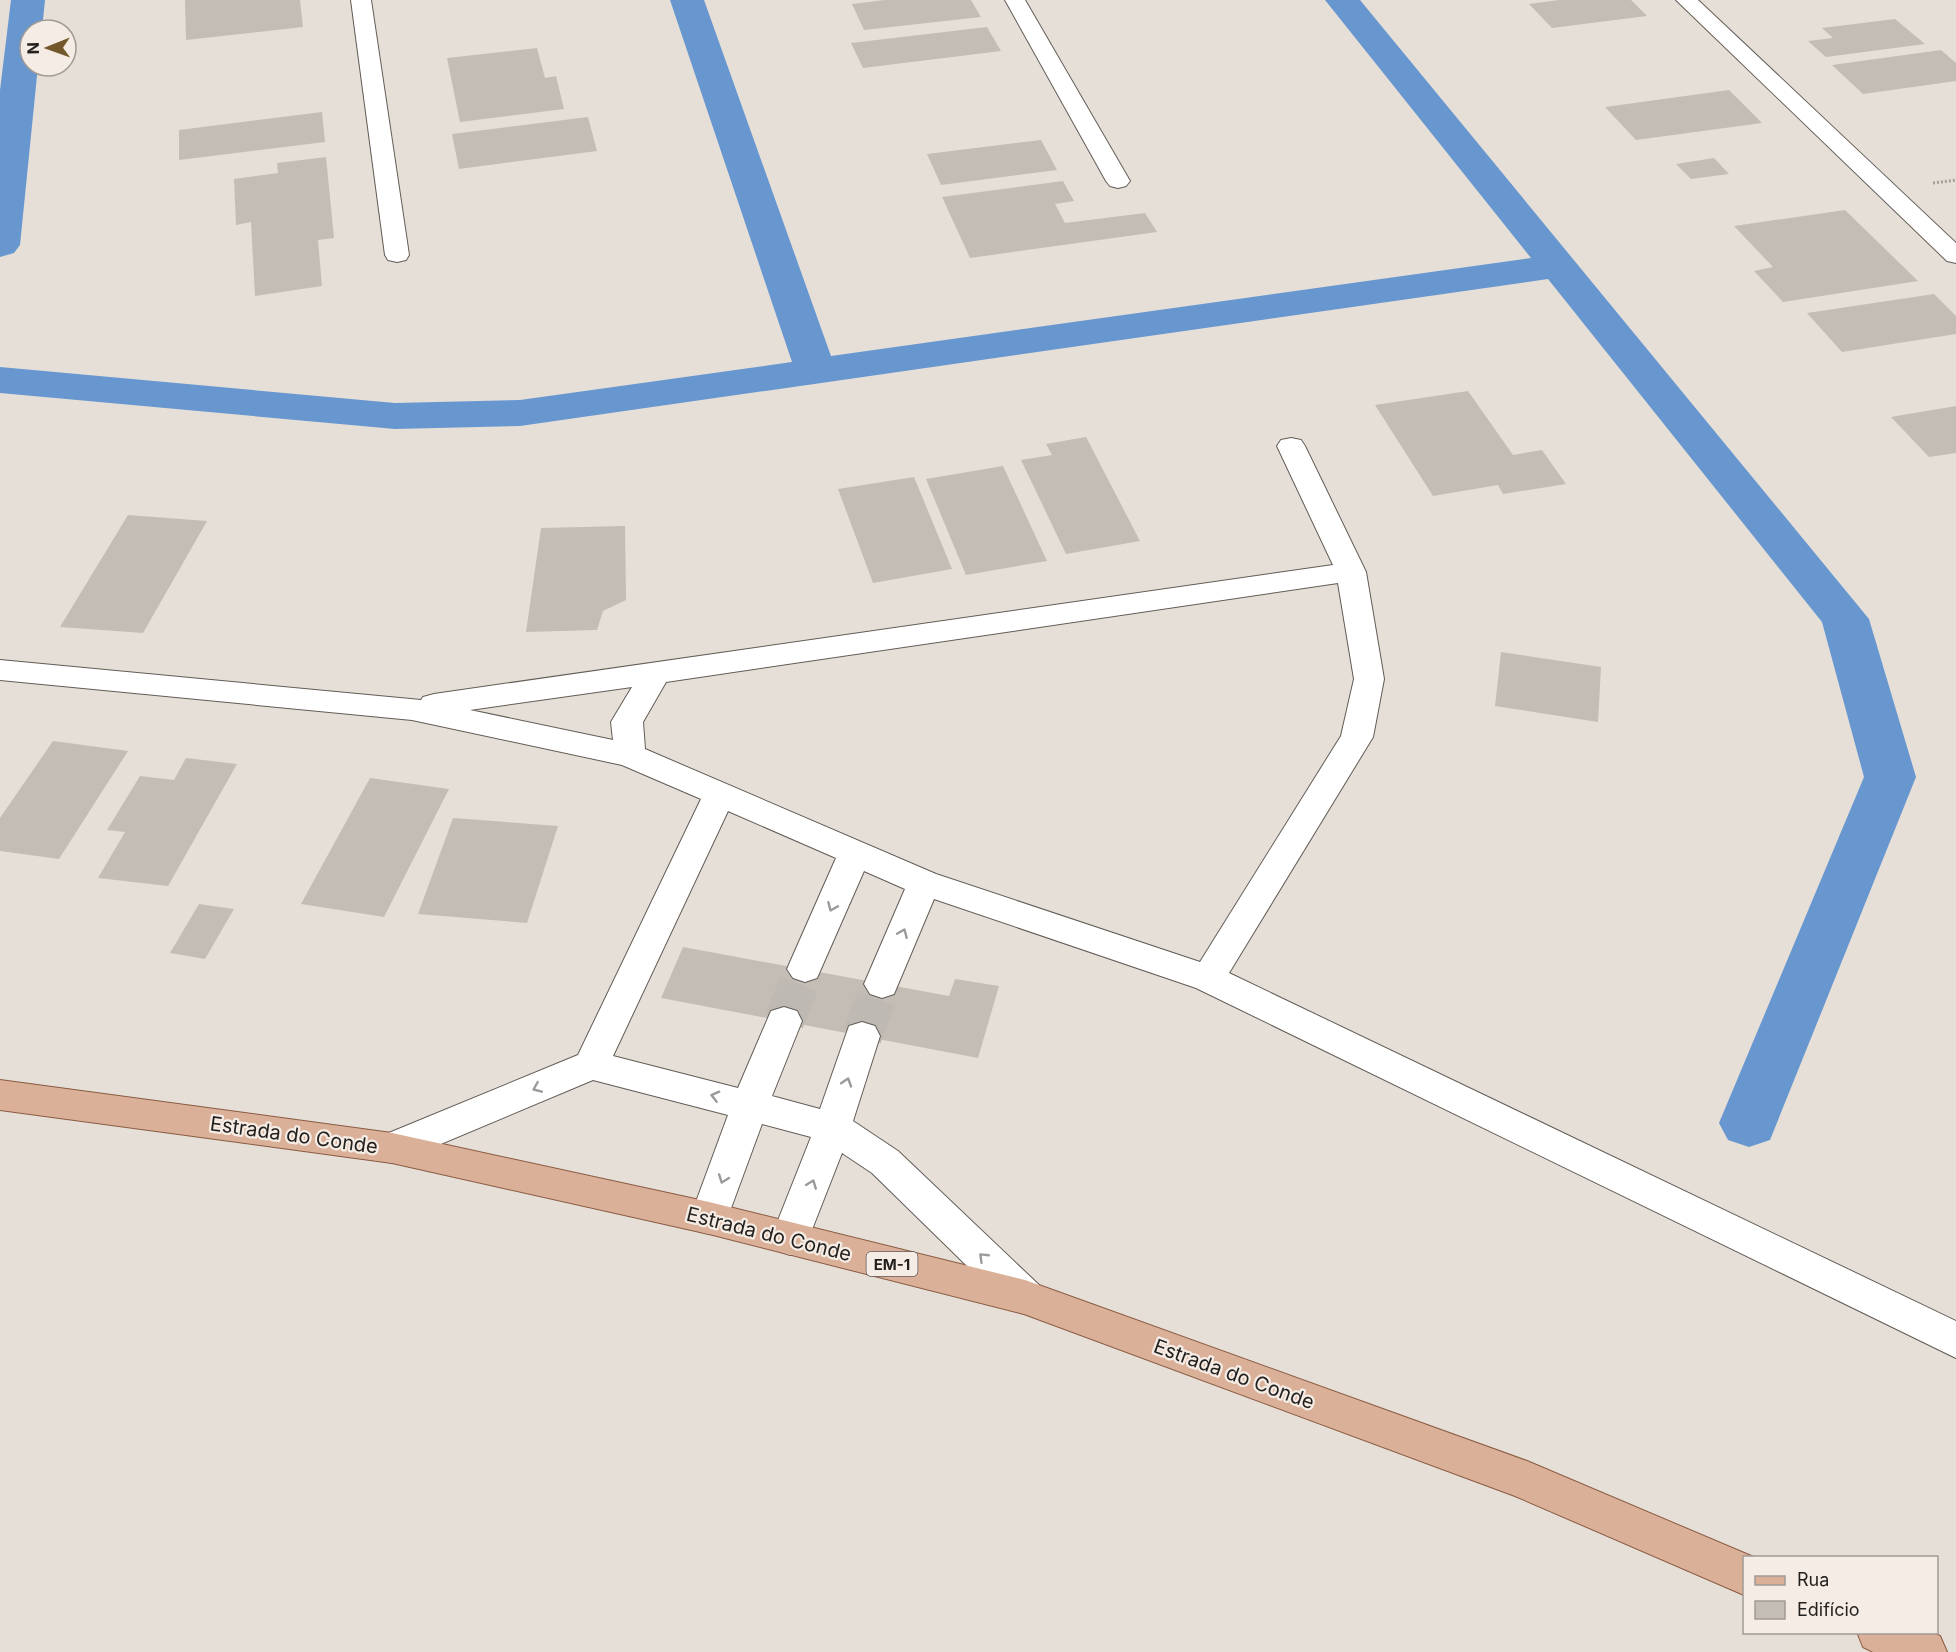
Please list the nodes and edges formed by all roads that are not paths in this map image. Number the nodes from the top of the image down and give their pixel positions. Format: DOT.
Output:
graph roads {
  1 [pos="361,0"];
  2 [pos="1015,0"];
  3 [pos="1686,0"];
  4 [pos="1118,181"];
  5 [pos="397,255"];
  6 [pos="1956,256"];
  7 [pos="1291,446"];
  8 [pos="1351,572"];
  9 [pos="0,670"];
  10 [pos="656,673"];
  11 [pos="412,709"];
  12 [pos="630,755"];
  13 [pos="719,796"];
  14 [pos="855,853"];
  15 [pos="924,883"];
  16 [pos="805,969"];
  17 [pos="1208,978"];
  18 [pos="882,984"];
  19 [pos="784,1021"];
  20 [pos="861,1036"];
  21 [pos="591,1065"];
  22 [pos="0,1095"];
  23 [pos="750,1105"];
  24 [pos="832,1127"];
  25 [pos="392,1148"];
  26 [pos="709,1218"];
  27 [pos="790,1238"];
  28 [pos="1025,1297"];
  29 [pos="1956,1340"];
  30 [pos="1743,1574"];
  31 [pos="1884,1634"];
  32 [pos="1924,1652"];
  1 -- 5 [label="street"];
  2 -- 4 [label="street"];
  3 -- 6 [label="street"];
  7 -- 8 [label="street"];
  8 -- 10 [label="street"];
  8 -- 17 [label="street"];
  9 -- 11 [label="street"];
  10 -- 11 [label="street"];
  10 -- 12 [label="street"];
  11 -- 12 [label="street"];
  12 -- 13 [label="street"];
  13 -- 14 [label="street"];
  13 -- 21 [label="street"];
  14 -- 15 [label="street"];
  14 -- 16 [label="street, one-way"];
  15 -- 17 [label="street"];
  18 -- 15 [label="street, one-way"];
  17 -- 29 [label="street"];
  19 -- 23 [label="street"];
  24 -- 20 [label="street, one-way"];
  23 -- 21 [label="street, one-way"];
  21 -- 25 [label="street, one-way"];
  22 -- 25 [label="main road, Estrada do Conde / EM-1"];
  23 -- 24 [label="street"];
  23 -- 26 [label="street, one-way"];
  27 -- 24 [label="street, one-way"];
  28 -- 24 [label="street, one-way"];
  25 -- 26 [label="main road, Estrada do Conde / EM-1"];
  26 -- 27 [label="main road, Estrada do Conde / EM-1"];
  27 -- 28 [label="main road, Estrada do Conde / EM-1"];
  28 -- 30 [label="main road, Estrada do Conde / EM-1"];
  31 -- 32 [label="main road"];
}
